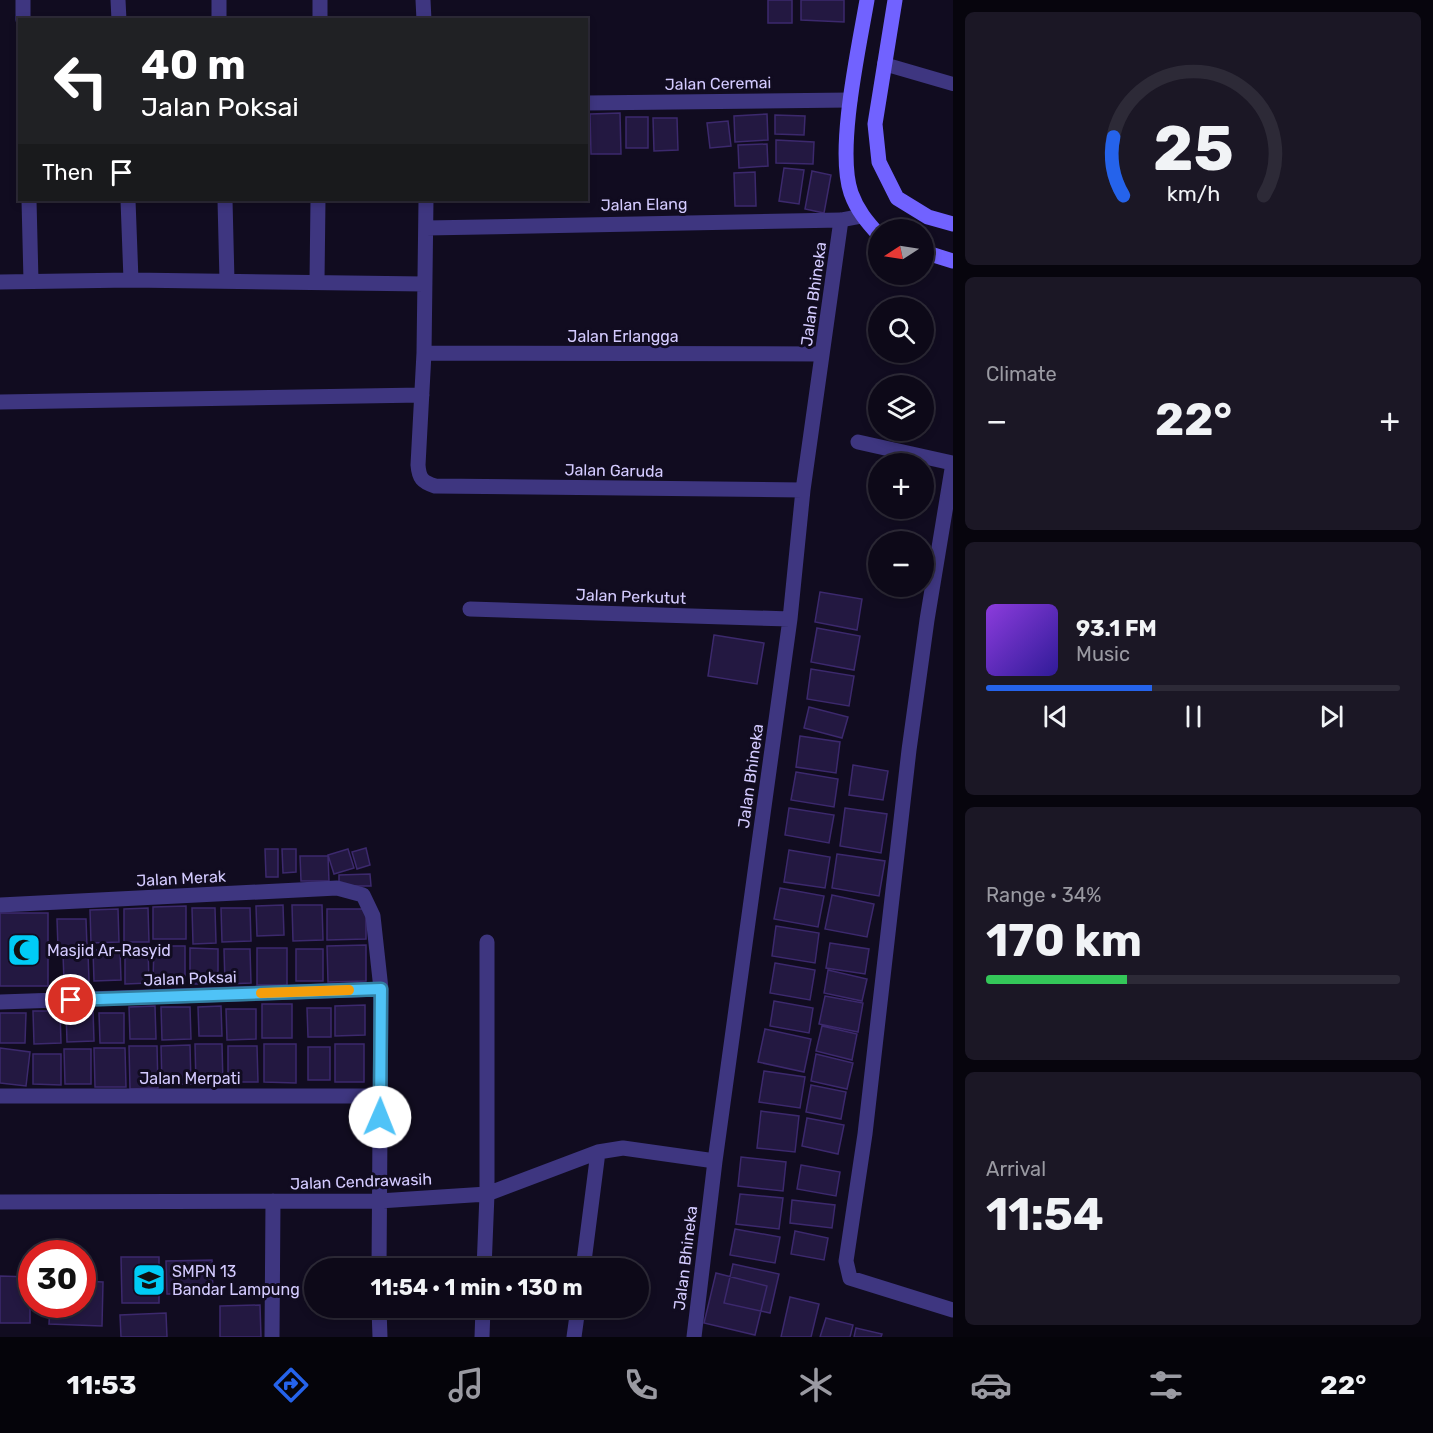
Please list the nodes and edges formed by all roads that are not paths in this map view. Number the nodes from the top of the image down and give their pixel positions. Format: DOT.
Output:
graph roads {
  1 [pos="23,0"];
  2 [pos="118,0"];
  3 [pos="219,0"];
  4 [pos="320,0"];
  5 [pos="423,0"];
  6 [pos="867,0"];
  7 [pos="895,0"];
  8 [pos="23,18"];
  9 [pos="119,18"];
  10 [pos="219,18"];
  11 [pos="320,18"];
  12 [pos="424,18"];
  13 [pos="884,64"];
  14 [pos="953,84"];
  15 [pos="850,100"];
  16 [pos="588,103"];
  17 [pos="28,201"];
  18 [pos="128,201"];
  19 [pos="225,201"];
  20 [pos="318,201"];
  21 [pos="426,201"];
  22 [pos="862,216"];
  23 [pos="841,220"];
  24 [pos="868,223"];
  25 [pos="953,224"];
  26 [pos="426,228"];
  27 [pos="934,255"];
  28 [pos="953,261"];
  29 [pos="131,280"];
  30 [pos="31,281"];
  31 [pos="227,281"];
  32 [pos="317,281"];
  33 [pos="0,282"];
  34 [pos="424,284"];
  35 [pos="424,353"];
  36 [pos="822,354"];
  37 [pos="422,396"];
  38 [pos="0,402"];
  39 [pos="858,442"];
  40 [pos="952,463"];
  41 [pos="803,490"];
  42 [pos="470,609"];
  43 [pos="790,619"];
  44 [pos="0,905"];
  45 [pos="487,942"];
  46 [pos="381,989"];
  47 [pos="0,1002"];
  48 [pos="0,1096"];
  49 [pos="380,1096"];
  50 [pos="598,1152"];
  51 [pos="715,1161"];
  52 [pos="487,1194"];
  53 [pos="273,1201"];
  54 [pos="379,1201"];
  55 [pos="0,1202"];
  56 [pos="380,1258"];
  57 [pos="484,1258"];
  58 [pos="584,1258"];
  59 [pos="953,1310"];
  60 [pos="380,1318"];
  61 [pos="483,1318"];
  62 [pos="577,1318"];
  63 [pos="272,1337"];
  64 [pos="380,1337"];
  65 [pos="482,1337"];
  66 [pos="574,1337"];
  67 [pos="694,1337"];
  1 -- 8 [label="street"];
  2 -- 9 [label="street"];
  3 -- 10 [label="street"];
  4 -- 11 [label="street"];
  5 -- 12 [label="street"];
  6 -- 15 [label="street"];
  7 -- 13 [label="street"];
  13 -- 14 [label="lane"];
  13 -- 25 [label="street"];
  15 -- 16 [label="street, Jalan Ceremai"];
  15 -- 22 [label="street"];
  17 -- 30 [label="street"];
  18 -- 29 [label="street"];
  19 -- 31 [label="street"];
  20 -- 32 [label="street"];
  21 -- 26 [label="street"];
  22 -- 23 [label="street, Jalan Elang"];
  22 -- 24 [label="street"];
  23 -- 26 [label="street, Jalan Elang"];
  23 -- 36 [label="street, Jalan Bhineka"];
  26 -- 34 [label="street"];
  27 -- 28 [label="street"];
  29 -- 30 [label="street"];
  29 -- 31 [label="street"];
  30 -- 33 [label="street"];
  31 -- 32 [label="street"];
  32 -- 34 [label="street"];
  34 -- 35 [label="street"];
  35 -- 36 [label="street, Jalan Erlangga"];
  35 -- 37 [label="street"];
  36 -- 41 [label="street, Jalan Bhineka"];
  37 -- 38 [label="street"];
  37 -- 41 [label="street, Jalan Garuda"];
  39 -- 40 [label="street"];
  40 -- 59 [label="street"];
  41 -- 43 [label="street, Jalan Bhineka"];
  42 -- 43 [label="street, Jalan Perkutut"];
  43 -- 51 [label="street, Jalan Bhineka"];
  44 -- 46 [label="street, Jalan Merak"];
  45 -- 52 [label="street"];
  46 -- 47 [label="street, Jalan Poksai"];
  46 -- 49 [label="street"];
  48 -- 49 [label="street, Jalan Merpati"];
  49 -- 54 [label="street"];
  50 -- 51 [label="street, Jalan Cendrawasih"];
  50 -- 52 [label="street, Jalan Cendrawasih"];
  50 -- 58 [label="street"];
  51 -- 67 [label="street, Jalan Bhineka"];
  52 -- 54 [label="street, Jalan Cendrawasih"];
  52 -- 57 [label="street"];
  53 -- 54 [label="street, Jalan Cendrawasih"];
  53 -- 55 [label="street, Jalan Cendrawasih"];
  53 -- 63 [label="street"];
  54 -- 56 [label="street"];
  60 -- 64 [label="street"];
  61 -- 65 [label="street"];
  62 -- 66 [label="street"];
}
